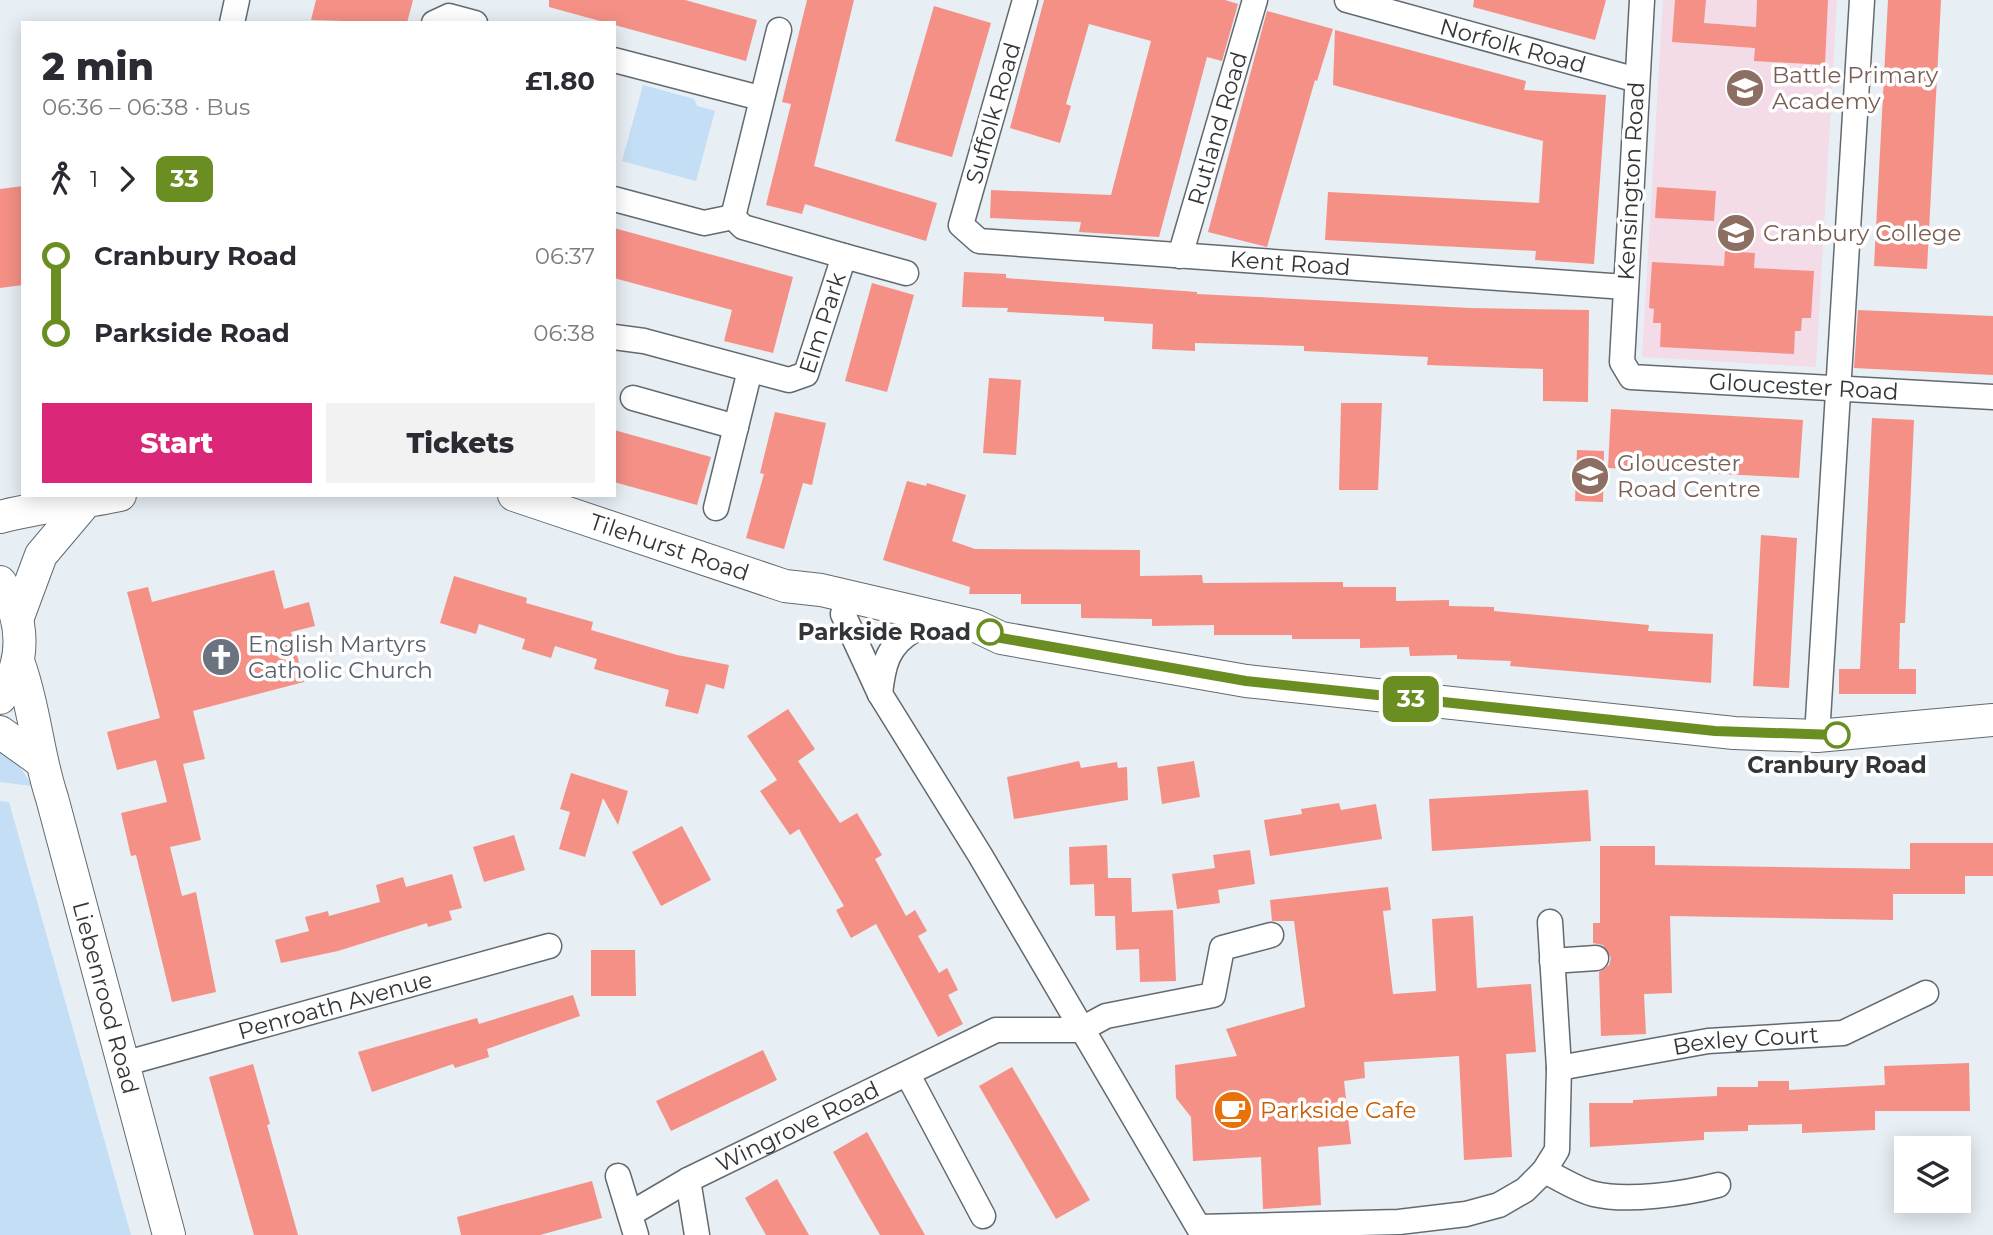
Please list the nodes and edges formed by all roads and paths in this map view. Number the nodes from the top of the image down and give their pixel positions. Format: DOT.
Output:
graph roads {
  1 [pos="237,0"];
  2 [pos="1025,0"];
  3 [pos="1255,0"];
  4 [pos="1347,0"];
  5 [pos="1642,0"];
  6 [pos="1862,0"];
  7 [pos="232,21"];
  8 [pos="438,21"];
  9 [pos="468,21"];
  10 [pos="779,30"];
  11 [pos="616,61"];
  12 [pos="1637,80"];
  13 [pos="760,98"];
  14 [pos="616,200"];
  15 [pos="733,217"];
  16 [pos="961,225"];
  17 [pos="844,256"];
  18 [pos="1180,256"];
  19 [pos="906,273"];
  20 [pos="1625,286"];
  21 [pos="616,337"];
  22 [pos="1622,362"];
  23 [pos="750,370"];
  24 [pos="1839,387"];
  25 [pos="1993,397"];
  26 [pos="633,398"];
  27 [pos="736,427"];
  28 [pos="112,497"];
  29 [pos="526,497"];
  30 [pos="550,501"];
  31 [pos="84,504"];
  32 [pos="716,508"];
  33 [pos="0,517"];
  34 [pos="0,582"];
  35 [pos="785,586"];
  36 [pos="843,614"];
  37 [pos="18,617"];
  38 [pos="914,630"];
  39 [pos="1001,638"];
  40 [pos="19,664"];
  41 [pos="880,694"];
  42 [pos="0,698"];
  43 [pos="1993,720"];
  44 [pos="0,732"];
  45 [pos="1817,736"];
  46 [pos="40,760"];
  47 [pos="1550,922"];
  48 [pos="1271,934"];
  49 [pos="549,946"];
  50 [pos="1596,958"];
  51 [pos="1552,961"];
  52 [pos="1927,993"];
  53 [pos="1080,1030"];
  54 [pos="123,1064"];
  55 [pos="1559,1068"];
  56 [pos="908,1075"];
  57 [pos="1544,1171"];
  58 [pos="618,1176"];
  59 [pos="688,1180"];
  60 [pos="1718,1185"];
  61 [pos="983,1216"];
  62 [pos="633,1224"];
  63 [pos="1201,1231"];
  64 [pos="169,1235"];
  65 [pos="697,1235"];
  1 -- 7 [label="street"];
  2 -- 16 [label="street, Suffolk Road"];
  3 -- 18 [label="street, Rutland Road"];
  4 -- 12 [label="street, Norfolk Road"];
  5 -- 12 [label="street, Kensington Road"];
  6 -- 24 [label="street"];
  8 -- 9 [label="street"];
  10 -- 13 [label="street"];
  11 -- 13 [label="street"];
  12 -- 20 [label="street, Kensington Road"];
  13 -- 15 [label="street"];
  14 -- 15 [label="street"];
  15 -- 17 [label="street, Elm Park"];
  16 -- 18 [label="street, Kent Road"];
  17 -- 19 [label="street, Elm Park"];
  17 -- 23 [label="street, Elm Park"];
  18 -- 20 [label="street, Kent Road"];
  20 -- 22 [label="street, Kensington Road"];
  21 -- 23 [label="street, Elm Park"];
  22 -- 24 [label="street, Gloucester Road"];
  23 -- 27 [label="street"];
  24 -- 25 [label="street, Gloucester Road"];
  24 -- 45 [label="street"];
  26 -- 27 [label="street"];
  27 -- 32 [label="street"];
  28 -- 31 [label="street"];
  29 -- 30 [label="street, Tilehurst Road"];
  30 -- 35 [label="street, Tilehurst Road"];
  31 -- 33 [label="street"];
  31 -- 37 [label="street"];
  34 -- 37 [label="street"];
  35 -- 36 [label="street, Tilehurst Road"];
  35 -- 39 [label="street, Tilehurst Road"];
  36 -- 38 [label="street, Tilehurst Road"];
  36 -- 41 [label="street"];
  37 -- 40 [label="street"];
  38 -- 39 [label="street, Tilehurst Road"];
  38 -- 41 [label="street"];
  39 -- 45 [label="street, Tilehurst Road"];
  40 -- 42 [label="street"];
  40 -- 46 [label="street, Liebenrood Road"];
  41 -- 53 [label="street"];
  43 -- 45 [label="street, Tilehurst Road"];
  44 -- 46 [label="street"];
  46 -- 54 [label="street, Liebenrood Road"];
  47 -- 51 [label="street"];
  48 -- 53 [label="street"];
  49 -- 54 [label="street, Penroath Avenue"];
  50 -- 51 [label="street"];
  51 -- 55 [label="street"];
  52 -- 55 [label="street, Bexley Court"];
  53 -- 56 [label="street, Wingrove Road"];
  53 -- 63 [label="street"];
  54 -- 64 [label="street, Liebenrood Road"];
  55 -- 57 [label="street"];
  56 -- 59 [label="street, Wingrove Road"];
  56 -- 61 [label="street, Wingrove Road"];
  57 -- 60 [label="street"];
  57 -- 63 [label="street"];
  58 -- 62 [label="street, Wingrove Road"];
  59 -- 62 [label="street, Wingrove Road"];
  59 -- 65 [label="street, Wingrove Road"];
}
